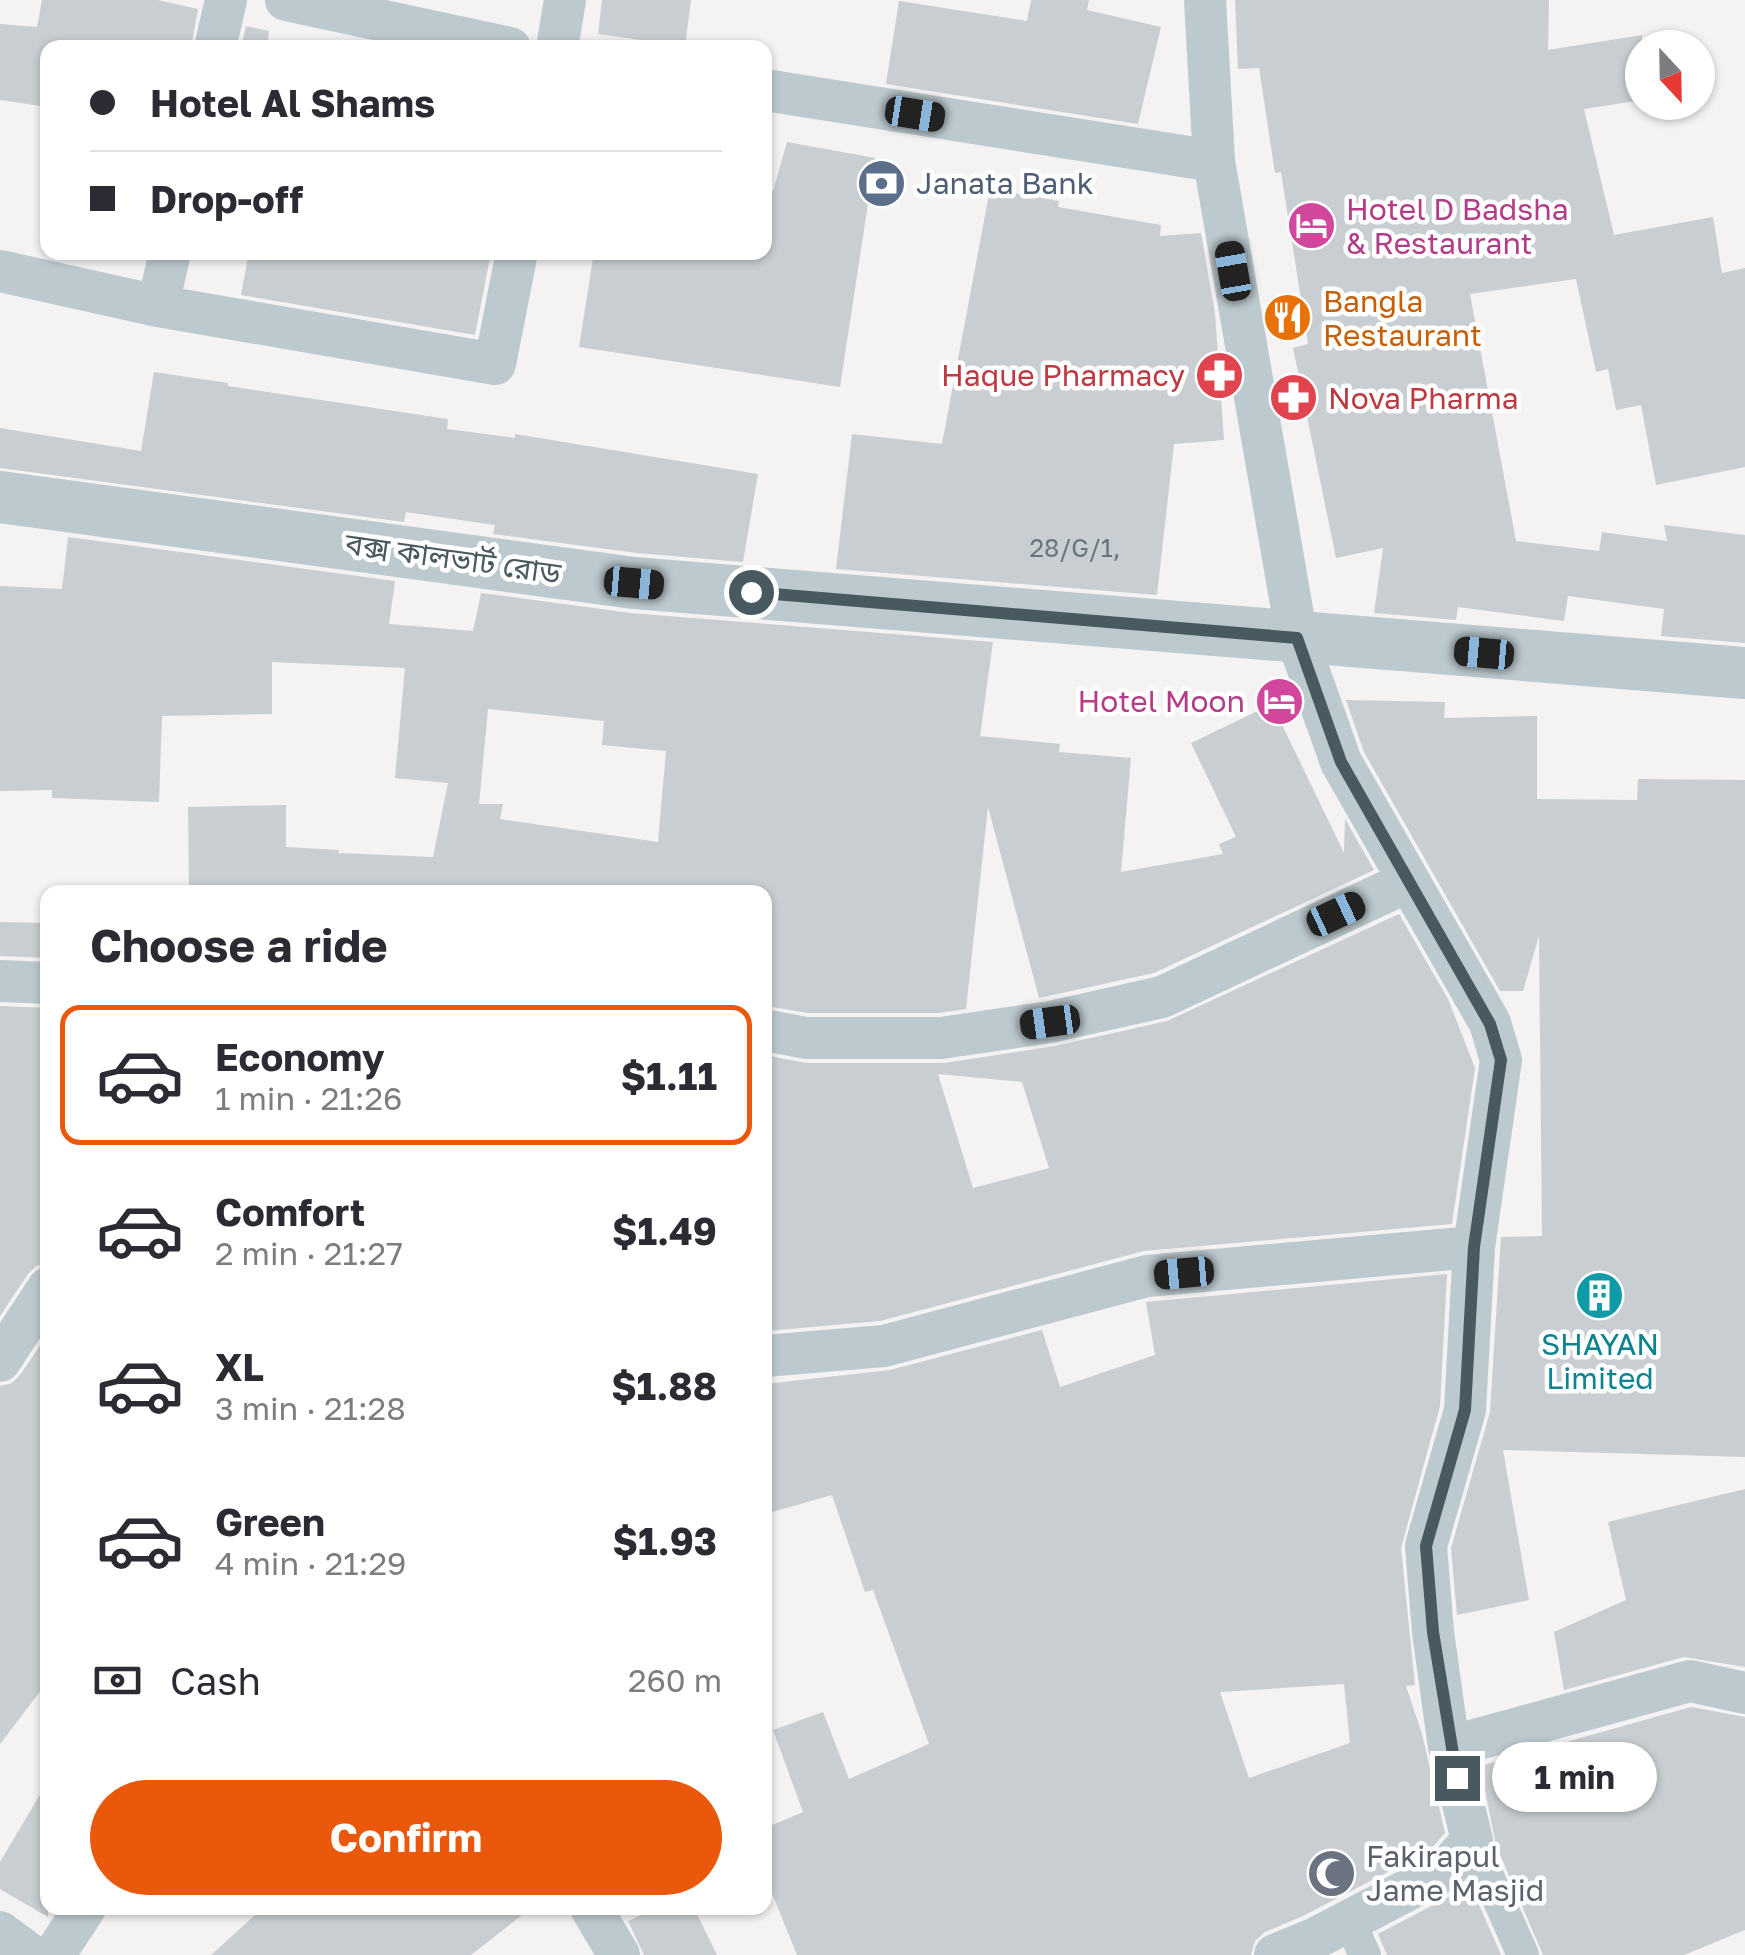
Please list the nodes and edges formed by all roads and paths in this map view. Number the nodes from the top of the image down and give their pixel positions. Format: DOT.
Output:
graph roads {
  1 [pos="226,0"];
  2 [pos="286,0"];
  3 [pos="565,0"];
  4 [pos="1205,0"];
  5 [pos="217,40"];
  6 [pos="473,40"];
  7 [pos="558,40"];
  8 [pos="772,91"];
  9 [pos="1214,161"];
  10 [pos="168,260"];
  11 [pos="516,260"];
  12 [pos="0,272"];
  13 [pos="158,306"];
  14 [pos="0,497"];
  15 [pos="1297,638"];
  16 [pos="1745,673"];
  17 [pos="1406,882"];
  18 [pos="0,981"];
  19 [pos="40,983"];
  20 [pos="772,1031"];
  21 [pos="1474,1247"];
  22 [pos="40,1300"];
  23 [pos="772,1355"];
  24 [pos="0,1361"];
  25 [pos="1745,1693"];
  26 [pos="1450,1747"];
  27 [pos="1472,1840"];
  28 [pos="80,1915"];
  29 [pos="595,1915"];
  30 [pos="1357,1938"];
  31 [pos="54,1955"];
  32 [pos="618,1955"];
  33 [pos="1275,1955"];
  34 [pos="1523,1955"];
  1 -- 5 [label="street"];
  2 -- 6 [label="street"];
  3 -- 7 [label="street"];
  4 -- 9 [label="street"];
  8 -- 9 [label="street"];
  9 -- 15 [label="street"];
  10 -- 13 [label="street"];
  11 -- 13 [label="street"];
  12 -- 13 [label="street"];
  14 -- 15 [label="street, বক্স কালভার্ট রোড"];
  15 -- 16 [label="street, বক্স কালভার্ট রোড"];
  15 -- 17 [label="street"];
  17 -- 20 [label="street"];
  17 -- 21 [label="street"];
  18 -- 19 [label="street"];
  21 -- 23 [label="street"];
  21 -- 26 [label="street"];
  22 -- 24 [label="street"];
  25 -- 26 [label="street"];
  26 -- 27 [label="street"];
  27 -- 30 [label="street"];
  27 -- 34 [label="street"];
  28 -- 31 [label="street"];
  29 -- 32 [label="street"];
  30 -- 33 [label="street"];
}
